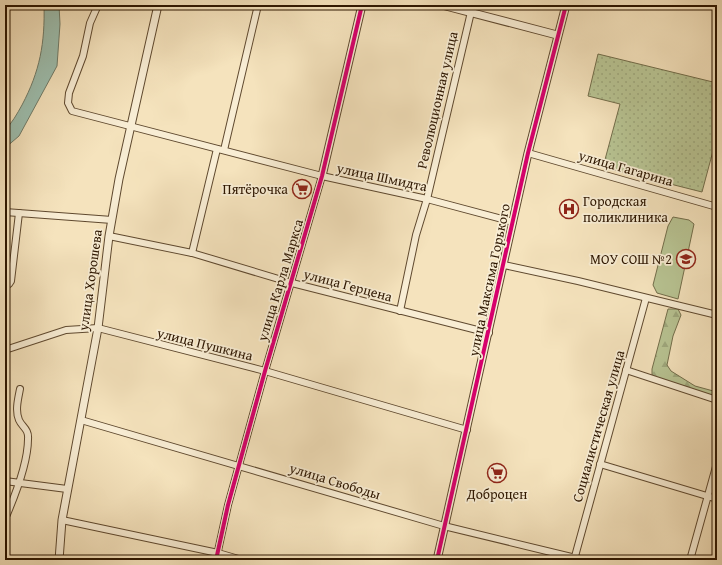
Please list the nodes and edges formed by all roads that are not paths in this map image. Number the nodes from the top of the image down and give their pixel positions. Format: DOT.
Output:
graph roads {
  1 [pos="98,5"];
  2 [pos="158,5"];
  3 [pos="258,5"];
  4 [pos="362,5"];
  5 [pos="442,5"];
  6 [pos="566,5"];
  7 [pos="468,9"];
  8 [pos="557,35"];
  9 [pos="129,126"];
  10 [pos="220,149"];
  11 [pos="528,153"];
  12 [pos="322,176"];
  13 [pos="427,199"];
  14 [pos="717,207"];
  15 [pos="5,212"];
  16 [pos="20,214"];
  17 [pos="112,220"];
  18 [pos="513,222"];
  19 [pos="109,236"];
  20 [pos="192,253"];
  21 [pos="504,265"];
  22 [pos="292,282"];
  23 [pos="5,285"];
  24 [pos="646,298"];
  25 [pos="400,311"];
  26 [pos="717,315"];
  27 [pos="98,328"];
  28 [pos="488,333"];
  29 [pos="5,350"];
  30 [pos="626,370"];
  31 [pos="265,371"];
  32 [pos="20,389"];
  33 [pos="717,400"];
  34 [pos="81,420"];
  35 [pos="467,430"];
  36 [pos="717,463"];
  37 [pos="600,464"];
  38 [pos="239,465"];
  39 [pos="5,481"];
  40 [pos="19,482"];
  41 [pos="67,489"];
  42 [pos="708,496"];
  43 [pos="717,499"];
  44 [pos="5,519"];
  45 [pos="62,520"];
  46 [pos="444,526"];
  47 [pos="218,553"];
  48 [pos="574,559"];
  49 [pos="59,560"];
  50 [pos="216,560"];
  51 [pos="242,560"];
  52 [pos="437,560"];
  53 [pos="584,560"];
  54 [pos="690,560"];
  1 -- 9 [label="street, улица Шмидта"];
  2 -- 9 [label="street, улица Хорошева"];
  3 -- 10 [label="street"];
  4 -- 12 [label="street, улица Карла Маркса"];
  5 -- 7 [label="street"];
  6 -- 8 [label="street, улица Максима Горького"];
  7 -- 8 [label="street"];
  7 -- 13 [label="street, Революционная улица"];
  8 -- 11 [label="street, улица Максима Горького"];
  9 -- 10 [label="street, улица Шмидта"];
  9 -- 17 [label="street, улица Хорошева"];
  10 -- 12 [label="street, улица Шмидта"];
  10 -- 20 [label="street"];
  11 -- 14 [label="street, улица Гагарина"];
  11 -- 18 [label="street, улица Максима Горького"];
  12 -- 13 [label="street, улица Шмидта"];
  12 -- 22 [label="street, улица Карла Маркса"];
  13 -- 18 [label="street, улица Шмидта"];
  13 -- 25 [label="street, Революционная улица"];
  15 -- 16 [label="street"];
  16 -- 17 [label="street"];
  16 -- 23 [label="street"];
  17 -- 19 [label="street, улица Хорошева"];
  18 -- 21 [label="street, улица Максима Горького"];
  19 -- 20 [label="street, улица Герцена"];
  19 -- 27 [label="street, улица Хорошева"];
  20 -- 22 [label="street, улица Герцена"];
  21 -- 24 [label="street"];
  21 -- 28 [label="street, улица Максима Горького"];
  22 -- 25 [label="street, улица Герцена"];
  22 -- 31 [label="street, улица Карла Маркса"];
  24 -- 26 [label="street"];
  24 -- 30 [label="street, Социалистическая улица"];
  25 -- 28 [label="street, улица Герцена"];
  27 -- 29 [label="street, улица Пушкина"];
  27 -- 31 [label="street, улица Пушкина"];
  27 -- 34 [label="street, улица Хорошева"];
  28 -- 35 [label="street, улица Максима Горького"];
  30 -- 33 [label="street"];
  30 -- 37 [label="street, Социалистическая улица"];
  31 -- 35 [label="street, улица Пушкина"];
  31 -- 38 [label="street, улица Карла Маркса"];
  32 -- 40 [label="street"];
  34 -- 38 [label="street, улица Свободы"];
  34 -- 41 [label="street, улица Хорошева"];
  35 -- 46 [label="street, улица Максима Горького"];
  36 -- 42 [label="street"];
  37 -- 42 [label="street"];
  37 -- 48 [label="street, Социалистическая улица"];
  38 -- 46 [label="street, улица Свободы"];
  38 -- 47 [label="street, улица Карла Маркса"];
  39 -- 40 [label="street"];
  40 -- 41 [label="street"];
  40 -- 44 [label="street"];
  41 -- 45 [label="street, улица Хорошева"];
  42 -- 43 [label="street"];
  42 -- 54 [label="street"];
  45 -- 47 [label="street"];
  45 -- 49 [label="street, улица Хорошева"];
  46 -- 48 [label="street, улица Свободы"];
  46 -- 52 [label="street, улица Максима Горького"];
  47 -- 50 [label="street, улица Карла Маркса"];
  47 -- 51 [label="street"];
  48 -- 53 [label="street, улица Свободы"];
}
